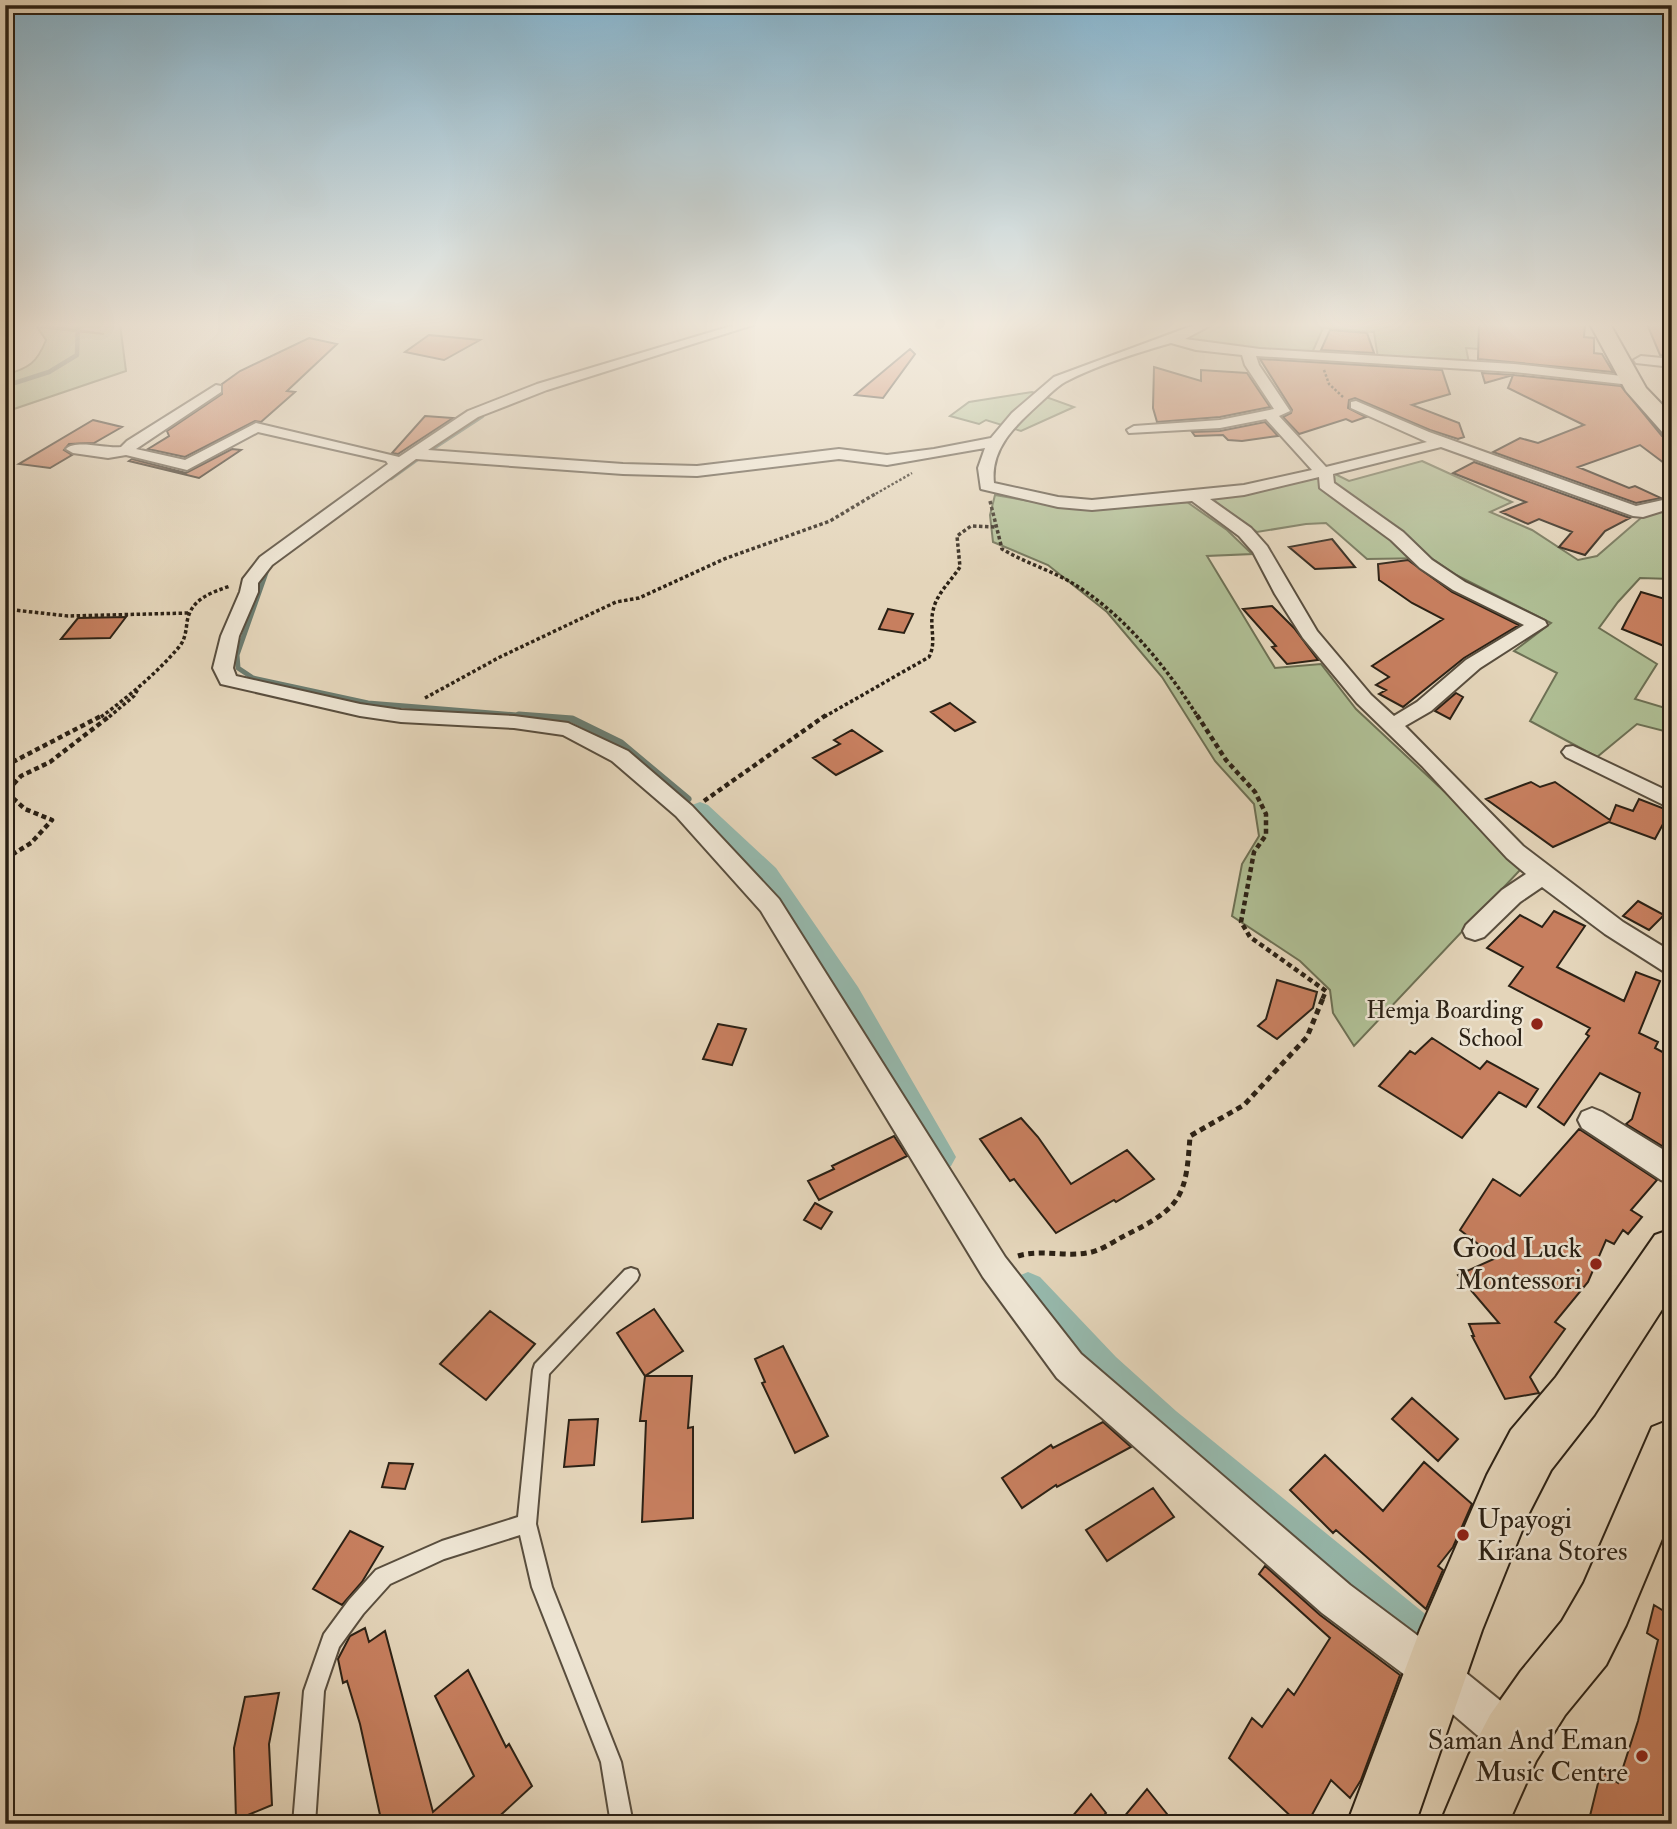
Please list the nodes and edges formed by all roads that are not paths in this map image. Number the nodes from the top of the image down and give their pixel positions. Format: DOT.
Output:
graph roads {
  1 [pos="185,409"];
  2 [pos="486,409"];
  3 [pos="1025,409"];
  4 [pos="1282,409"];
  5 [pos="1366,409"];
  6 [pos="1654,409"];
  7 [pos="1270,415"];
  8 [pos="1672,429"];
  9 [pos="1134,430"];
  10 [pos="996,441"];
  11 [pos="1440,442"];
  12 [pos="73,449"];
  13 [pos="126,451"];
  14 [pos="405,460"];
  15 [pos="1321,471"];
  16 [pos="1195,496"];
  17 [pos="1672,503"];
  18 [pos="1390,724"];
  19 [pos="1573,752"];
  20 [pos="1672,802"];
  21 [pos="1542,875"];
  22 [pos="1475,931"];
  23 [pos="1672,964"];
  24 [pos="1592,1120"];
  25 [pos="1672,1171"];
  26 [pos="1672,1251"];
  27 [pos="631,1275"];
  28 [pos="1672,1447"];
  29 [pos="527,1524"];
  30 [pos="1435,1674"];
  31 [pos="1513,1738"];
  32 [pos="304,1824"];
  33 [pos="622,1824"];
  34 [pos="1381,1824"];
  35 [pos="1474,1824"];
  1 -- 13 [label="street"];
  2 -- 14 [label="street"];
  3 -- 10 [label="street"];
  4 -- 7 [label="street"];
  5 -- 11 [label="street"];
  6 -- 8 [label="highway"];
  7 -- 9 [label="street"];
  7 -- 15 [label="street"];
  10 -- 14 [label="street"];
  10 -- 16 [label="street"];
  11 -- 15 [label="street"];
  11 -- 17 [label="street"];
  12 -- 13 [label="street"];
  13 -- 14 [label="street"];
  14 -- 30 [label="street"];
  15 -- 16 [label="street"];
  15 -- 18 [label="street"];
  16 -- 18 [label="street"];
  18 -- 21 [label="street"];
  19 -- 20 [label="street"];
  21 -- 22 [label="street"];
  21 -- 23 [label="street"];
  24 -- 25 [label="street"];
  26 -- 30 [label="highway"];
  27 -- 29 [label="lane"];
  28 -- 31 [label="highway"];
  29 -- 32 [label="lane"];
  29 -- 33 [label="lane"];
  30 -- 31 [label="street"];
  30 -- 34 [label="highway"];
  31 -- 35 [label="highway"];
}
